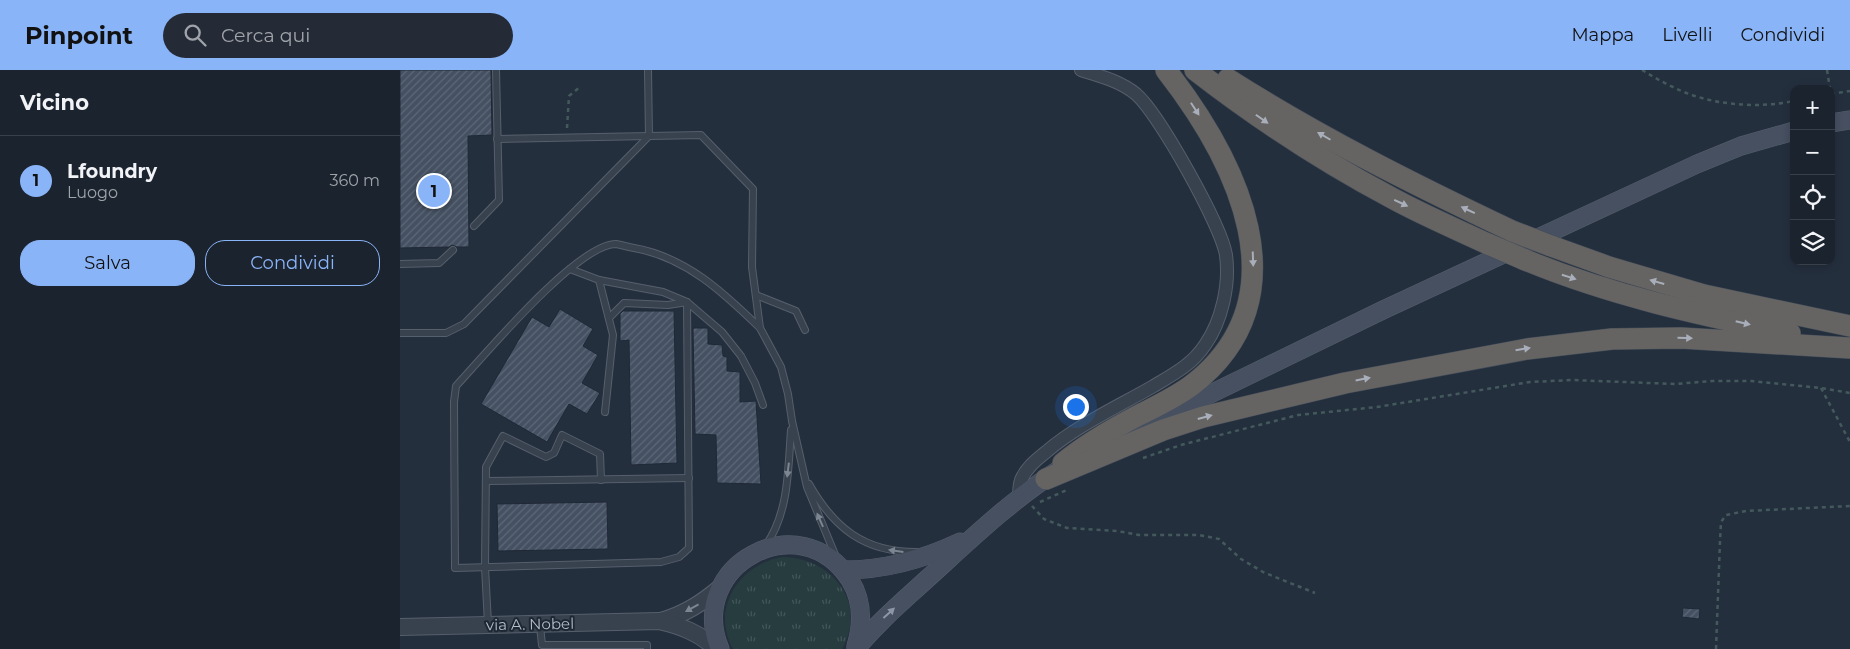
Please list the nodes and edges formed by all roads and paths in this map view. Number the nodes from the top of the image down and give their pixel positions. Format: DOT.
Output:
graph roads {
  1 [pos="496,70"];
  2 [pos="648,70"];
  3 [pos="1081,70"];
  4 [pos="1166,70"];
  5 [pos="1194,70"];
  6 [pos="1214,70"];
  7 [pos="1642,70"];
  8 [pos="1826,70"];
  9 [pos="1829,85"];
  10 [pos="581,86"];
  11 [pos="1850,91"];
  12 [pos="1835,93"];
  13 [pos="1790,102"];
  14 [pos="1850,120"];
  15 [pos="1835,123"];
  16 [pos="1790,132"];
  17 [pos="649,136"];
  18 [pos="567,138"];
  19 [pos="498,139"];
  20 [pos="474,226"];
  21 [pos="453,250"];
  22 [pos="400,264"];
  23 [pos="570,269"];
  24 [pos="599,280"];
  25 [pos="756,295"];
  26 [pos="687,302"];
  27 [pos="1803,316"];
  28 [pos="609,318"];
  29 [pos="1850,321"];
  30 [pos="1850,326"];
  31 [pos="760,328"];
  32 [pos="805,330"];
  33 [pos="400,333"];
  34 [pos="1850,344"];
  35 [pos="1850,348"];
  36 [pos="1822,388"];
  37 [pos="1850,393"];
  38 [pos="763,405"];
  39 [pos="605,412"];
  40 [pos="792,421"];
  41 [pos="1850,442"];
  42 [pos="1138,460"];
  43 [pos="804,474"];
  44 [pos="689,478"];
  45 [pos="1046,479"];
  46 [pos="601,480"];
  47 [pos="486,481"];
  48 [pos="1070,488"];
  49 [pos="1018,499"];
  50 [pos="1850,506"];
  51 [pos="978,532"];
  52 [pos="764,549"];
  53 [pos="945,549"];
  54 [pos="485,566"];
  55 [pos="841,567"];
  56 [pos="721,587"];
  57 [pos="1315,593"];
  58 [pos="659,621"];
  59 [pos="540,624"];
  60 [pos="488,625"];
  61 [pos="400,627"];
  62 [pos="611,647"];
  63 [pos="647,649"];
  64 [pos="716,649"];
  65 [pos="720,649"];
  66 [pos="855,649"];
  67 [pos="1716,649"];
  1 -- 19 [label="lane"];
  2 -- 17 [label="lane"];
  3 -- 49 [label="street"];
  4 -- 45 [label="highway, one-way"];
  5 -- 34 [label="highway, one-way, bridge"];
  27 -- 6 [label="highway, one-way, bridge"];
  7 -- 13 [label="path"];
  8 -- 9 [label="path"];
  10 -- 18 [label="path"];
  11 -- 12 [label="path"];
  14 -- 15 [label="main road"];
  16 -- 45 [label="main road"];
  17 -- 18 [label="lane"];
  17 -- 25 [label="lane"];
  17 -- 33 [label="lane"];
  18 -- 19 [label="lane"];
  19 -- 20 [label="lane"];
  21 -- 22 [label="lane"];
  23 -- 24 [label="lane"];
  23 -- 31 [label="lane"];
  23 -- 54 [label="lane"];
  24 -- 26 [label="lane"];
  24 -- 28 [label="lane"];
  25 -- 31 [label="lane"];
  25 -- 32 [label="lane"];
  26 -- 28 [label="lane"];
  26 -- 38 [label="lane"];
  26 -- 44 [label="lane"];
  27 -- 29 [label="highway"];
  27 -- 30 [label="highway"];
  28 -- 39 [label="lane"];
  31 -- 40 [label="lane"];
  45 -- 35 [label="highway, one-way"];
  36 -- 37 [label="path"];
  36 -- 41 [label="path"];
  36 -- 42 [label="path"];
  40 -- 43 [label="lane"];
  40 -- 52 [label="lane, one-way"];
  53 -- 43 [label="lane, one-way"];
  55 -- 43 [label="lane, one-way"];
  44 -- 46 [label="lane"];
  44 -- 54 [label="lane"];
  45 -- 49 [label="main road"];
  46 -- 47 [label="lane"];
  46 -- 47 [label="lane"];
  47 -- 54 [label="lane"];
  48 -- 57 [label="path"];
  49 -- 51 [label="main road"];
  50 -- 67 [label="path"];
  51 -- 53 [label="main road"];
  66 -- 51 [label="main road, one-way"];
  52 -- 55 [label="main road"];
  52 -- 56 [label="main road"];
  53 -- 55 [label="main road"];
  54 -- 60 [label="lane"];
  55 -- 66 [label="main road"];
  56 -- 58 [label="street, one-way"];
  56 -- 65 [label="main road"];
  58 -- 59 [label="street, via A. Nobel"];
  58 -- 64 [label="street"];
  59 -- 60 [label="street, via A. Nobel"];
  59 -- 62 [label="lane"];
  60 -- 61 [label="street, via A. Nobel"];
  62 -- 63 [label="lane"];
}
